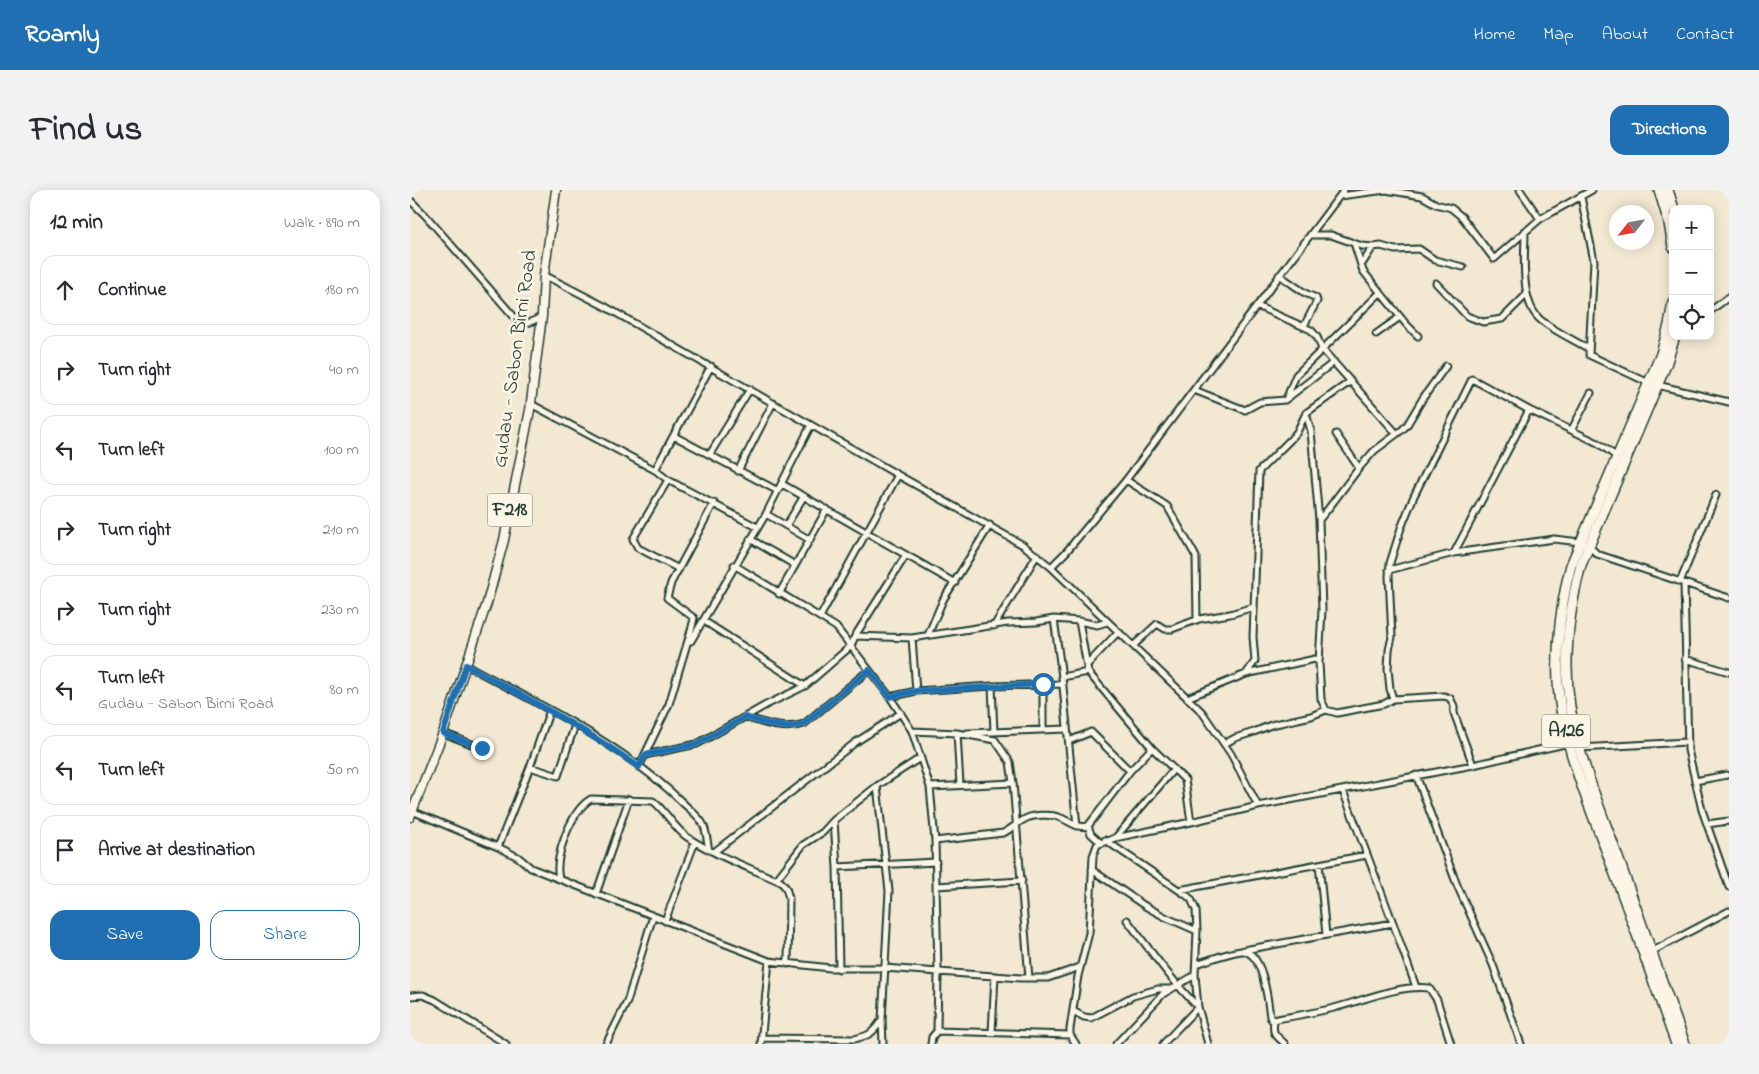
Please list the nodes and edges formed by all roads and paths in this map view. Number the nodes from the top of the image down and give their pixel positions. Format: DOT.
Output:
graph roads {
  1 [pos="556,190"];
  2 [pos="1344,190"];
  3 [pos="1520,190"];
  4 [pos="1592,190"];
  5 [pos="1659,190"];
  6 [pos="1668,190"];
  7 [pos="1340,196"];
  8 [pos="1581,197"];
  9 [pos="410,200"];
  10 [pos="1673,205"];
  11 [pos="1540,219"];
  12 [pos="1669,228"];
  13 [pos="1525,231"];
  14 [pos="1310,235"];
  15 [pos="1354,243"];
  16 [pos="1372,247"];
  17 [pos="1362,264"];
  18 [pos="1463,266"];
  19 [pos="544,275"];
  20 [pos="1279,275"];
  21 [pos="1436,283"];
  22 [pos="1380,292"];
  23 [pos="1527,294"];
  24 [pos="1728,299"];
  25 [pos="1257,306"];
  26 [pos="1714,308"];
  27 [pos="542,316"];
  28 [pos="1400,317"];
  29 [pos="1669,321"];
  30 [pos="1304,326"];
  31 [pos="1376,334"];
  32 [pos="1418,336"];
  33 [pos="1673,340"];
  34 [pos="1322,349"];
  35 [pos="1589,350"];
  36 [pos="1334,362"];
  37 [pos="711,366"];
  38 [pos="1446,366"];
  39 [pos="1351,381"];
  40 [pos="1653,384"];
  41 [pos="750,389"];
  42 [pos="1194,390"];
  43 [pos="1591,393"];
  44 [pos="1287,397"];
  45 [pos="1729,402"];
  46 [pos="773,403"];
  47 [pos="531,404"];
  48 [pos="1529,410"];
  49 [pos="1641,412"];
  50 [pos="1306,413"];
  51 [pos="1309,421"];
  52 [pos="1302,422"];
  53 [pos="812,425"];
  54 [pos="1572,429"];
  55 [pos="1336,434"];
  56 [pos="1397,434"];
  57 [pos="674,436"];
  58 [pos="710,454"];
  59 [pos="1617,457"];
  60 [pos="1359,468"];
  61 [pos="655,470"];
  62 [pos="738,471"];
  63 [pos="898,475"];
  64 [pos="668,480"];
  65 [pos="1126,480"];
  66 [pos="782,484"];
  67 [pos="778,492"];
  68 [pos="1716,495"];
  69 [pos="804,496"];
  70 [pos="714,503"];
  71 [pos="827,509"];
  72 [pos="766,514"];
  73 [pos="1319,520"];
  74 [pos="990,525"];
  75 [pos="786,526"];
  76 [pos="757,527"];
  77 [pos="866,533"];
  78 [pos="750,539"];
  79 [pos="810,540"];
  80 [pos="1585,544"];
  81 [pos="1454,553"];
  82 [pos="1596,554"];
  83 [pos="906,555"];
  84 [pos="1036,555"];
  85 [pos="1580,556"];
  86 [pos="796,565"];
  87 [pos="734,566"];
  88 [pos="1051,567"];
  89 [pos="679,568"];
  90 [pos="1389,570"];
  91 [pos="1682,582"];
  92 [pos="955,583"];
  93 [pos="779,594"];
  94 [pos="1729,598"];
  95 [pos="1254,607"];
  96 [pos="820,617"];
  97 [pos="1054,619"];
  98 [pos="704,620"];
  99 [pos="1197,620"];
  100 [pos="1079,621"];
  101 [pos="1107,622"];
  102 [pos="994,626"];
  103 [pos="1118,632"];
  104 [pos="856,636"];
  105 [pos="928,636"];
  106 [pos="912,638"];
  107 [pos="851,646"];
  108 [pos="1133,646"];
  109 [pos="687,647"];
  110 [pos="1685,659"];
  111 [pos="1319,662"];
  112 [pos="466,665"];
  113 [pos="1087,665"];
  114 [pos="869,670"];
  115 [pos="1088,672"];
  116 [pos="1729,672"];
  117 [pos="1246,674"];
  118 [pos="1062,676"];
  119 [pos="1043,684"];
  120 [pos="1063,684"];
  121 [pos="805,686"];
  122 [pos="992,686"];
  123 [pos="916,691"];
  124 [pos="890,697"];
  125 [pos="1187,698"];
  126 [pos="1393,699"];
  127 [pos="550,710"];
  128 [pos="1326,710"];
  129 [pos="902,714"];
  130 [pos="745,717"];
  131 [pos="575,725"];
  132 [pos="1066,729"];
  133 [pos="1043,730"];
  134 [pos="912,731"];
  135 [pos="994,732"];
  136 [pos="443,733"];
  137 [pos="956,733"];
  138 [pos="1069,741"];
  139 [pos="1687,742"];
  140 [pos="1569,743"];
  141 [pos="1224,744"];
  142 [pos="482,748"];
  143 [pos="1152,748"];
  144 [pos="1580,748"];
  145 [pos="645,755"];
  146 [pos="920,758"];
  147 [pos="1473,764"];
  148 [pos="530,767"];
  149 [pos="639,767"];
  150 [pos="1174,769"];
  151 [pos="1130,771"];
  152 [pos="1416,775"];
  153 [pos="1727,775"];
  154 [pos="1695,781"];
  155 [pos="1014,783"];
  156 [pos="960,785"];
  157 [pos="876,786"];
  158 [pos="930,786"];
  159 [pos="1343,791"];
  160 [pos="629,799"];
  161 [pos="1258,806"];
  162 [pos="411,814"];
  163 [pos="834,820"];
  164 [pos="1729,821"];
  165 [pos="1191,822"];
  166 [pos="1018,824"];
  167 [pos="1707,824"];
  168 [pos="1077,826"];
  169 [pos="1088,826"];
  170 [pos="1116,838"];
  171 [pos="935,841"];
  172 [pos="1103,841"];
  173 [pos="695,842"];
  174 [pos="498,847"];
  175 [pos="711,851"];
  176 [pos="1367,855"];
  177 [pos="936,862"];
  178 [pos="1319,864"];
  179 [pos="886,865"];
  180 [pos="836,867"];
  181 [pos="1092,870"];
  182 [pos="559,878"];
  183 [pos="776,880"];
  184 [pos="1022,881"];
  185 [pos="936,886"];
  186 [pos="1729,887"];
  187 [pos="1179,890"];
  188 [pos="596,894"];
  189 [pos="1729,911"];
  190 [pos="653,916"];
  191 [pos="1127,920"];
  192 [pos="664,921"];
  193 [pos="1393,922"];
  194 [pos="1198,931"];
  195 [pos="1326,935"];
  196 [pos="1242,951"];
  197 [pos="1651,952"];
  198 [pos="769,961"];
  199 [pos="788,964"];
  200 [pos="1196,964"];
  201 [pos="1080,967"];
  202 [pos="884,968"];
  203 [pos="839,969"];
  204 [pos="938,973"];
  205 [pos="1196,975"];
  206 [pos="995,976"];
  207 [pos="1029,978"];
  208 [pos="1177,986"];
  209 [pos="1416,987"];
  210 [pos="1171,989"];
  211 [pos="410,996"];
  212 [pos="1198,1007"];
  213 [pos="1073,1011"];
  214 [pos="882,1020"];
  215 [pos="1274,1020"];
  216 [pos="937,1031"];
  217 [pos="992,1032"];
  218 [pos="1070,1034"];
  219 [pos="762,1038"];
  220 [pos="506,1044"];
  221 [pos="606,1044"];
  222 [pos="761,1044"];
  223 [pos="883,1044"];
  224 [pos="931,1044"];
  225 [pos="1076,1044"];
  226 [pos="1116,1044"];
  227 [pos="1163,1044"];
  228 [pos="1208,1044"];
  229 [pos="1285,1044"];
  230 [pos="1451,1044"];
  231 [pos="1521,1044"];
  232 [pos="1676,1044"];
  233 [pos="1685,1044"];
  1 -- 19 [label="main road, Gudau - Sabon Birni Road / F218"];
  2 -- 7 [label="street"];
  3 -- 11 [label="street"];
  4 -- 8 [label="street"];
  5 -- 12 [label="highway"];
  6 -- 10 [label="highway"];
  7 -- 13 [label="street"];
  7 -- 14 [label="street"];
  8 -- 11 [label="street"];
  8 -- 35 [label="street"];
  9 -- 27 [label="street"];
  11 -- 13 [label="street"];
  13 -- 23 [label="street"];
  14 -- 15 [label="street"];
  14 -- 20 [label="street"];
  15 -- 16 [label="street"];
  15 -- 17 [label="street"];
  16 -- 17 [label="street"];
  16 -- 18 [label="street"];
  17 -- 22 [label="street"];
  19 -- 27 [label="main road, Gudau - Sabon Birni Road / F218"];
  19 -- 37 [label="street"];
  20 -- 25 [label="street"];
  20 -- 30 [label="street"];
  21 -- 23 [label="street"];
  22 -- 28 [label="street"];
  22 -- 34 [label="street"];
  23 -- 35 [label="street"];
  24 -- 26 [label="street"];
  25 -- 30 [label="street"];
  25 -- 42 [label="street"];
  27 -- 47 [label="main road, Gudau - Sabon Birni Road / F218"];
  28 -- 31 [label="street"];
  28 -- 32 [label="street"];
  29 -- 40 [label="highway, A126"];
  30 -- 34 [label="street"];
  33 -- 40 [label="highway, A126"];
  34 -- 36 [label="street"];
  34 -- 44 [label="street"];
  35 -- 40 [label="street"];
  36 -- 39 [label="street"];
  36 -- 44 [label="street"];
  37 -- 41 [label="street"];
  37 -- 57 [label="street"];
  38 -- 56 [label="street"];
  39 -- 50 [label="street"];
  39 -- 56 [label="street"];
  40 -- 45 [label="street"];
  40 -- 49 [label="highway, A126"];
  41 -- 46 [label="street"];
  41 -- 58 [label="street"];
  42 -- 44 [label="street"];
  42 -- 65 [label="street"];
  43 -- 54 [label="street"];
  46 -- 53 [label="street"];
  46 -- 62 [label="street"];
  47 -- 61 [label="street"];
  47 -- 112 [label="main road, Gudau - Sabon Birni Road / F218"];
  48 -- 54 [label="street"];
  48 -- 81 [label="street"];
  48 -- 90 [label="street"];
  49 -- 59 [label="highway, A126"];
  49 -- 80 [label="highway, A126"];
  50 -- 51 [label="street"];
  50 -- 52 [label="street"];
  51 -- 52 [label="street"];
  51 -- 73 [label="street"];
  52 -- 95 [label="street"];
  53 -- 63 [label="street"];
  53 -- 66 [label="street"];
  54 -- 59 [label="street"];
  55 -- 60 [label="street"];
  56 -- 60 [label="street"];
  57 -- 58 [label="street"];
  57 -- 61 [label="street"];
  58 -- 62 [label="street"];
  59 -- 80 [label="highway, A126"];
  60 -- 73 [label="street"];
  61 -- 64 [label="street"];
  62 -- 67 [label="street"];
  63 -- 74 [label="street"];
  63 -- 77 [label="street"];
  64 -- 70 [label="street"];
  64 -- 89 [label="street"];
  65 -- 88 [label="street"];
  65 -- 99 [label="street"];
  66 -- 67 [label="street"];
  66 -- 69 [label="street"];
  67 -- 72 [label="street"];
  68 -- 91 [label="street"];
  69 -- 71 [label="street"];
  69 -- 75 [label="street"];
  70 -- 76 [label="street"];
  70 -- 89 [label="street"];
  71 -- 77 [label="street"];
  71 -- 79 [label="street"];
  72 -- 75 [label="street"];
  72 -- 76 [label="street"];
  73 -- 111 [label="street"];
  74 -- 84 [label="street"];
  74 -- 92 [label="street"];
  75 -- 79 [label="street"];
  76 -- 78 [label="street"];
  77 -- 83 [label="street"];
  77 -- 96 [label="street"];
  78 -- 86 [label="street"];
  78 -- 87 [label="street"];
  79 -- 86 [label="street"];
  80 -- 81 [label="street"];
  80 -- 82 [label="street"];
  80 -- 85 [label="highway, A126"];
  81 -- 90 [label="street"];
  82 -- 85 [label="street"];
  82 -- 91 [label="street"];
  83 -- 92 [label="street"];
  83 -- 104 [label="street"];
  84 -- 88 [label="street"];
  84 -- 102 [label="street"];
  85 -- 140 [label="highway, A126"];
  85 -- 144 [label="highway, A126"];
  86 -- 93 [label="street"];
  87 -- 93 [label="street"];
  87 -- 98 [label="street"];
  88 -- 101 [label="street"];
  89 -- 109 [label="street"];
  90 -- 126 [label="street"];
  91 -- 94 [label="street"];
  91 -- 110 [label="street"];
  92 -- 105 [label="street"];
  93 -- 96 [label="street"];
  95 -- 99 [label="street"];
  95 -- 117 [label="street"];
  96 -- 107 [label="street"];
  97 -- 100 [label="street"];
  97 -- 102 [label="street"];
  97 -- 118 [label="street"];
  98 -- 109 [label="street"];
  98 -- 121 [label="street"];
  99 -- 108 [label="street"];
  100 -- 101 [label="street"];
  100 -- 113 [label="street"];
  101 -- 103 [label="street"];
  102 -- 105 [label="street"];
  103 -- 108 [label="street"];
  103 -- 113 [label="street"];
  104 -- 106 [label="street"];
  104 -- 107 [label="street"];
  105 -- 106 [label="street"];
  106 -- 123 [label="street"];
  107 -- 114 [label="street"];
  107 -- 121 [label="street"];
  108 -- 125 [label="street"];
  109 -- 145 [label="street"];
  110 -- 116 [label="street"];
  110 -- 139 [label="street"];
  111 -- 117 [label="street"];
  111 -- 128 [label="street"];
  112 -- 127 [label="street"];
  112 -- 136 [label="main road, Gudau - Sabon Birni Road / F218"];
  113 -- 115 [label="street"];
  114 -- 124 [label="street"];
  114 -- 130 [label="street"];
  115 -- 118 [label="street"];
  115 -- 143 [label="street"];
  117 -- 125 [label="street"];
  118 -- 120 [label="street"];
  119 -- 120 [label="street"];
  119 -- 122 [label="street"];
  119 -- 133 [label="street"];
  120 -- 132 [label="street"];
  121 -- 130 [label="street"];
  122 -- 123 [label="street"];
  122 -- 135 [label="street"];
  123 -- 124 [label="street"];
  124 -- 129 [label="street"];
  125 -- 141 [label="street"];
  126 -- 128 [label="street"];
  126 -- 147 [label="street"];
  127 -- 131 [label="street"];
  127 -- 148 [label="street"];
  128 -- 141 [label="street"];
  129 -- 134 [label="street"];
  129 -- 175 [label="street"];
  130 -- 145 [label="street"];
  131 -- 148 [label="street"];
  131 -- 149 [label="street"];
  132 -- 133 [label="street"];
  132 -- 138 [label="street"];
  133 -- 135 [label="street"];
  134 -- 137 [label="street"];
  134 -- 146 [label="street"];
  135 -- 137 [label="street"];
  136 -- 142 [label="street"];
  136 -- 162 [label="main road, Gudau - Sabon Birni Road / F218"];
  137 -- 155 [label="street"];
  137 -- 156 [label="street"];
  138 -- 151 [label="street"];
  138 -- 168 [label="street"];
  139 -- 144 [label="street"];
  139 -- 154 [label="street"];
  140 -- 147 [label="street"];
  140 -- 232 [label="highway, A126"];
  141 -- 161 [label="street"];
  143 -- 150 [label="street"];
  143 -- 151 [label="street"];
  144 -- 197 [label="highway, A126"];
  145 -- 149 [label="street"];
  146 -- 157 [label="street"];
  146 -- 158 [label="street"];
  147 -- 152 [label="street"];
  148 -- 174 [label="street"];
  149 -- 175 [label="street"];
  150 -- 165 [label="street"];
  150 -- 170 [label="street"];
  151 -- 169 [label="street"];
  152 -- 159 [label="street"];
  152 -- 231 [label="street"];
  153 -- 154 [label="street"];
  154 -- 167 [label="street"];
  155 -- 156 [label="street"];
  155 -- 166 [label="street"];
  156 -- 158 [label="street"];
  157 -- 163 [label="street"];
  157 -- 179 [label="street"];
  158 -- 171 [label="street"];
  159 -- 161 [label="street"];
  159 -- 176 [label="street"];
  160 -- 173 [label="street"];
  160 -- 182 [label="street"];
  160 -- 188 [label="street"];
  161 -- 165 [label="street"];
  162 -- 174 [label="street"];
  163 -- 180 [label="street"];
  163 -- 183 [label="street"];
  164 -- 167 [label="street"];
  165 -- 170 [label="street"];
  166 -- 168 [label="street"];
  166 -- 171 [label="street"];
  166 -- 184 [label="street"];
  167 -- 186 [label="street"];
  168 -- 169 [label="street"];
  169 -- 172 [label="street"];
  170 -- 172 [label="street"];
  171 -- 177 [label="street"];
  172 -- 181 [label="street"];
  172 -- 187 [label="street"];
  173 -- 175 [label="street"];
  173 -- 192 [label="street"];
  174 -- 182 [label="street"];
  175 -- 183 [label="street"];
  176 -- 178 [label="street"];
  176 -- 193 [label="street"];
  177 -- 179 [label="street"];
  177 -- 185 [label="street"];
  178 -- 187 [label="street"];
  178 -- 195 [label="street"];
  179 -- 180 [label="street"];
  179 -- 202 [label="street"];
  180 -- 203 [label="street"];
  181 -- 194 [label="street"];
  181 -- 201 [label="street"];
  182 -- 188 [label="street"];
  183 -- 199 [label="street"];
  184 -- 185 [label="street"];
  184 -- 207 [label="street"];
  185 -- 204 [label="street"];
  187 -- 194 [label="street"];
  188 -- 190 [label="street"];
  189 -- 197 [label="street"];
  190 -- 192 [label="street"];
  190 -- 221 [label="street"];
  191 -- 208 [label="street"];
  192 -- 198 [label="street"];
  193 -- 195 [label="street"];
  193 -- 209 [label="street"];
  194 -- 200 [label="street"];
  195 -- 196 [label="street"];
  196 -- 200 [label="street"];
  196 -- 215 [label="street"];
  197 -- 233 [label="highway, A126"];
  198 -- 199 [label="street"];
  198 -- 219 [label="street"];
  199 -- 203 [label="street"];
  200 -- 205 [label="street"];
  201 -- 207 [label="street"];
  201 -- 213 [label="street"];
  202 -- 203 [label="street"];
  202 -- 204 [label="street"];
  202 -- 214 [label="street"];
  204 -- 206 [label="street"];
  204 -- 216 [label="street"];
  205 -- 208 [label="street"];
  205 -- 212 [label="street"];
  206 -- 207 [label="street"];
  206 -- 217 [label="street"];
  208 -- 210 [label="street"];
  208 -- 212 [label="street"];
  209 -- 215 [label="street"];
  209 -- 230 [label="street"];
  210 -- 213 [label="street"];
  210 -- 226 [label="street"];
  211 -- 220 [label="street"];
  212 -- 227 [label="street"];
  212 -- 228 [label="street"];
  213 -- 218 [label="street"];
  214 -- 219 [label="street"];
  214 -- 223 [label="street"];
  215 -- 229 [label="street"];
  216 -- 217 [label="street"];
  216 -- 224 [label="street"];
  217 -- 218 [label="street"];
  218 -- 225 [label="street"];
  219 -- 222 [label="street"];
}
